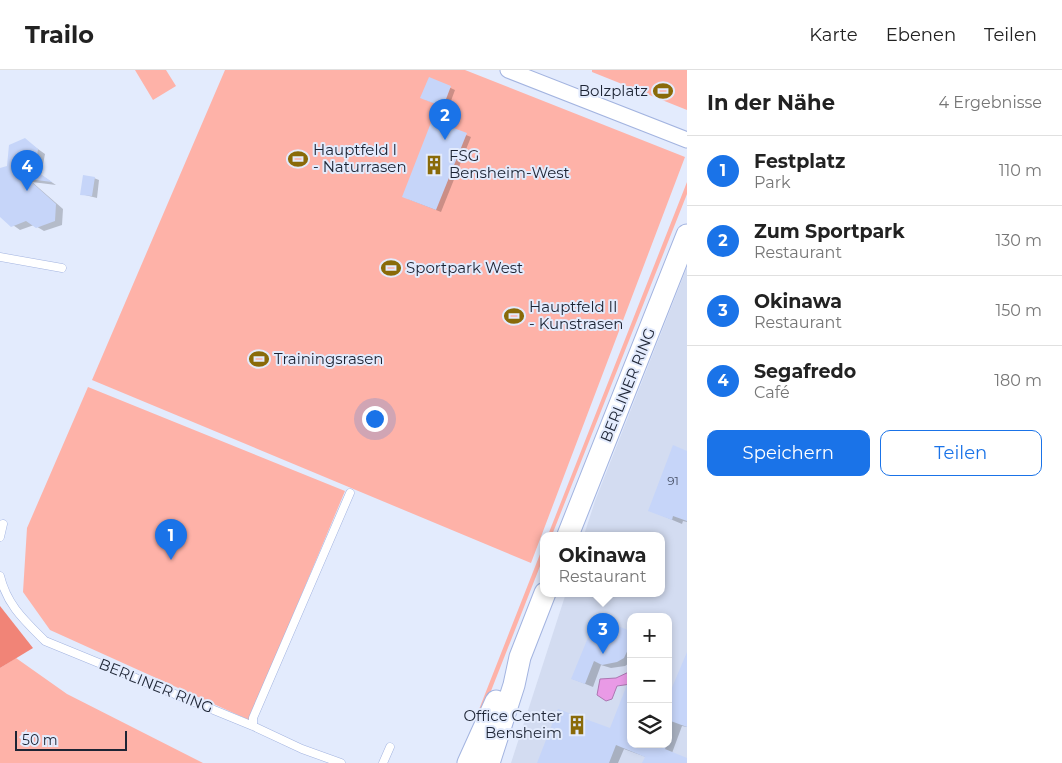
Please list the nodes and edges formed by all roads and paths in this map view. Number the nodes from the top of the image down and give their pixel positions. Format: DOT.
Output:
graph roads {
  1 [pos="508,70"];
  2 [pos="687,140"];
  3 [pos="687,235"];
  4 [pos="0,257"];
  5 [pos="62,268"];
  6 [pos="350,493"];
  7 [pos="2,524"];
  8 [pos="569,532"];
  9 [pos="0,538"];
  10 [pos="0,576"];
  11 [pos="543,597"];
  12 [pos="520,657"];
  13 [pos="253,726"];
  14 [pos="390,747"];
  15 [pos="341,763"];
  16 [pos="382,763"];
  17 [pos="468,763"];
  18 [pos="489,763"];
  1 -- 2 [label="street"];
  3 -- 8 [label="street, BERLINER RING"];
  4 -- 5 [label="lane"];
  6 -- 13 [label="lane"];
  7 -- 9 [label="lane"];
  10 -- 13 [label="lane, BERLINER RING"];
  11 -- 12 [label="street"];
  12 -- 17 [label="street"];
  12 -- 18 [label="street"];
  13 -- 15 [label="lane, BERLINER RING"];
  14 -- 16 [label="lane"];
}
